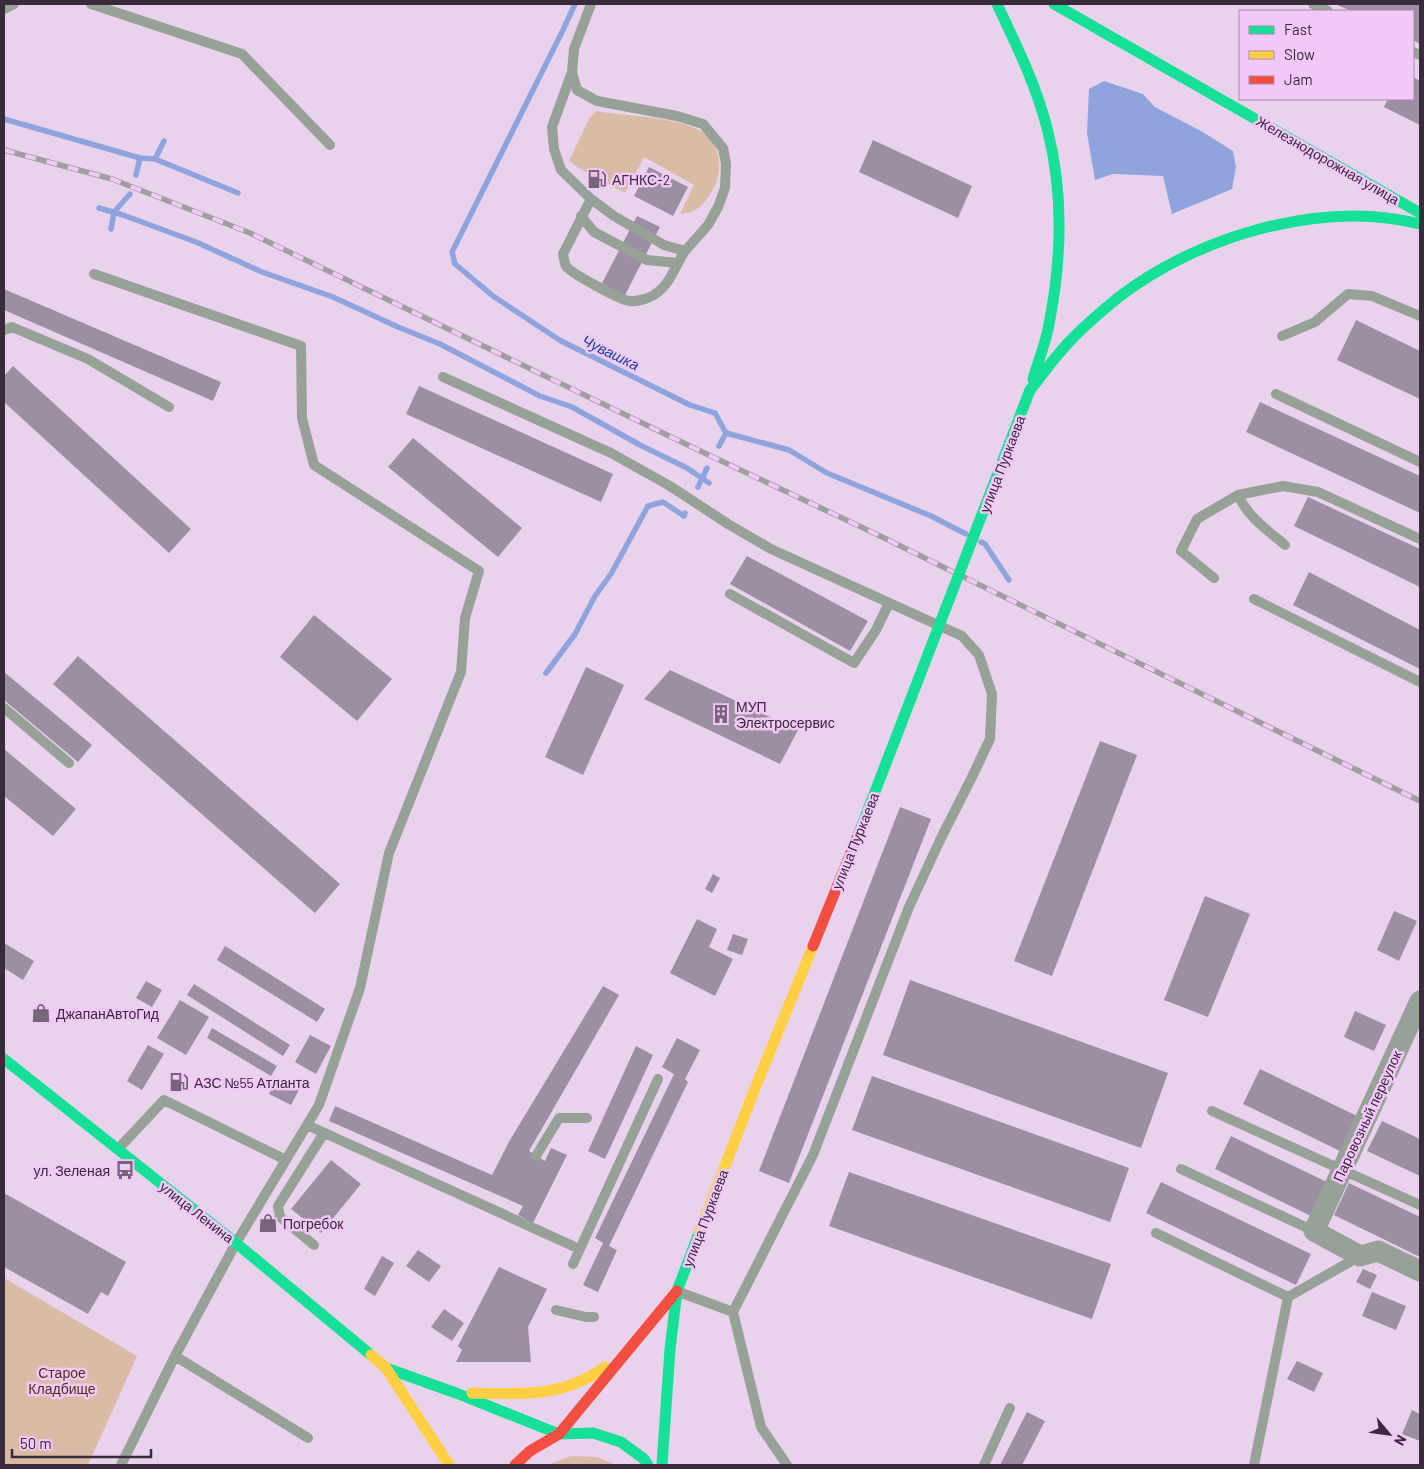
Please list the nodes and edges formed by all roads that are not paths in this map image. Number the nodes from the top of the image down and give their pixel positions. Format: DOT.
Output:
graph roads {
  1 [pos="14,4"];
  2 [pos="91,4"];
  3 [pos="591,4"];
  4 [pos="997,4"];
  5 [pos="1054,4"];
  6 [pos="1312,4"];
  7 [pos="4,9"];
  8 [pos="1326,10"];
  9 [pos="572,72"];
  10 [pos="330,145"];
  11 [pos="591,199"];
  12 [pos="1420,213"];
  13 [pos="581,216"];
  14 [pos="1420,224"];
  15 [pos="686,250"];
  16 [pos="677,263"];
  17 [pos="94,274"];
  18 [pos="1420,316"];
  19 [pos="4,330"];
  20 [pos="1282,336"];
  21 [pos="443,377"];
  22 [pos="1030,390"];
  23 [pos="1276,394"];
  24 [pos="169,407"];
  25 [pos="1420,462"];
  26 [pos="1238,495"];
  27 [pos="1420,540"];
  28 [pos="1286,545"];
  29 [pos="1214,578"];
  30 [pos="730,594"];
  31 [pos="1254,600"];
  32 [pos="889,603"];
  33 [pos="854,663"];
  34 [pos="845,668"];
  35 [pos="1420,682"];
  36 [pos="4,708"];
  37 [pos="68,763"];
  38 [pos="1420,1000"];
  39 [pos="4,1059"];
  40 [pos="658,1079"];
  41 [pos="1212,1111"];
  42 [pos="587,1118"];
  43 [pos="307,1125"];
  44 [pos="324,1133"];
  45 [pos="118,1150"];
  46 [pos="536,1156"];
  47 [pos="286,1160"];
  48 [pos="1181,1169"];
  49 [pos="1343,1170"];
  50 [pos="1420,1205"];
  51 [pos="1314,1231"];
  52 [pos="1156,1233"];
  53 [pos="236,1243"];
  54 [pos="314,1245"];
  55 [pos="572,1246"];
  56 [pos="1360,1256"];
  57 [pos="573,1264"];
  58 [pos="1420,1271"];
  59 [pos="677,1291"];
  60 [pos="1288,1296"];
  61 [pos="556,1310"];
  62 [pos="732,1312"];
  63 [pos="594,1317"];
  64 [pos="649,1324"];
  65 [pos="175,1356"];
  66 [pos="386,1368"];
  67 [pos="456,1393"];
  68 [pos="1010,1408"];
  69 [pos="559,1434"];
  70 [pos="308,1438"];
  71 [pos="121,1465"];
  72 [pos="449,1465"];
  73 [pos="515,1465"];
  74 [pos="648,1465"];
  75 [pos="662,1465"];
  76 [pos="787,1465"];
  77 [pos="984,1465"];
  78 [pos="1254,1465"];
  1 -- 7 [label="lane"];
  2 -- 10 [label="lane"];
  3 -- 9 [label="lane"];
  4 -- 22 [label="main road"];
  5 -- 12 [label="main road, Железнодорожная улица"];
  6 -- 8 [label="lane"];
  9 -- 11 [label="lane"];
  9 -- 15 [label="lane"];
  11 -- 13 [label="lane"];
  11 -- 15 [label="lane"];
  13 -- 16 [label="lane"];
  13 -- 16 [label="lane"];
  14 -- 22 [label="main road"];
  15 -- 16 [label="lane"];
  17 -- 43 [label="lane"];
  18 -- 20 [label="lane"];
  19 -- 24 [label="lane"];
  21 -- 32 [label="lane"];
  22 -- 59 [label="main road, улица Пуркаева, bridge"];
  23 -- 25 [label="lane"];
  26 -- 27 [label="lane"];
  26 -- 28 [label="lane"];
  26 -- 29 [label="lane"];
  30 -- 33 [label="lane"];
  31 -- 35 [label="lane"];
  32 -- 33 [label="lane"];
  32 -- 62 [label="lane"];
  33 -- 34 [label="lane"];
  36 -- 37 [label="lane"];
  38 -- 49 [label="street, Паровозный переулок"];
  39 -- 45 [label="main road, улица Ленина"];
  40 -- 57 [label="lane"];
  41 -- 49 [label="lane"];
  42 -- 46 [label="lane"];
  43 -- 44 [label="lane"];
  43 -- 47 [label="lane"];
  44 -- 54 [label="lane"];
  44 -- 55 [label="lane"];
  45 -- 47 [label="lane"];
  45 -- 53 [label="main road, улица Ленина"];
  47 -- 53 [label="lane"];
  48 -- 51 [label="lane"];
  49 -- 50 [label="lane"];
  49 -- 51 [label="street, Паровозный переулок"];
  51 -- 56 [label="street"];
  52 -- 60 [label="lane"];
  53 -- 65 [label="lane"];
  53 -- 66 [label="main road, улица Ленина"];
  56 -- 58 [label="street"];
  56 -- 60 [label="lane"];
  59 -- 62 [label="lane"];
  59 -- 64 [label="main road"];
  59 -- 75 [label="main road"];
  60 -- 78 [label="lane"];
  61 -- 63 [label="lane"];
  62 -- 76 [label="lane"];
  64 -- 67 [label="main road"];
  64 -- 69 [label="main road"];
  65 -- 70 [label="lane"];
  65 -- 71 [label="lane"];
  66 -- 67 [label="main road"];
  66 -- 72 [label="main road"];
  67 -- 69 [label="main road"];
  68 -- 77 [label="lane"];
  69 -- 73 [label="main road"];
  69 -- 74 [label="main road"];
}
